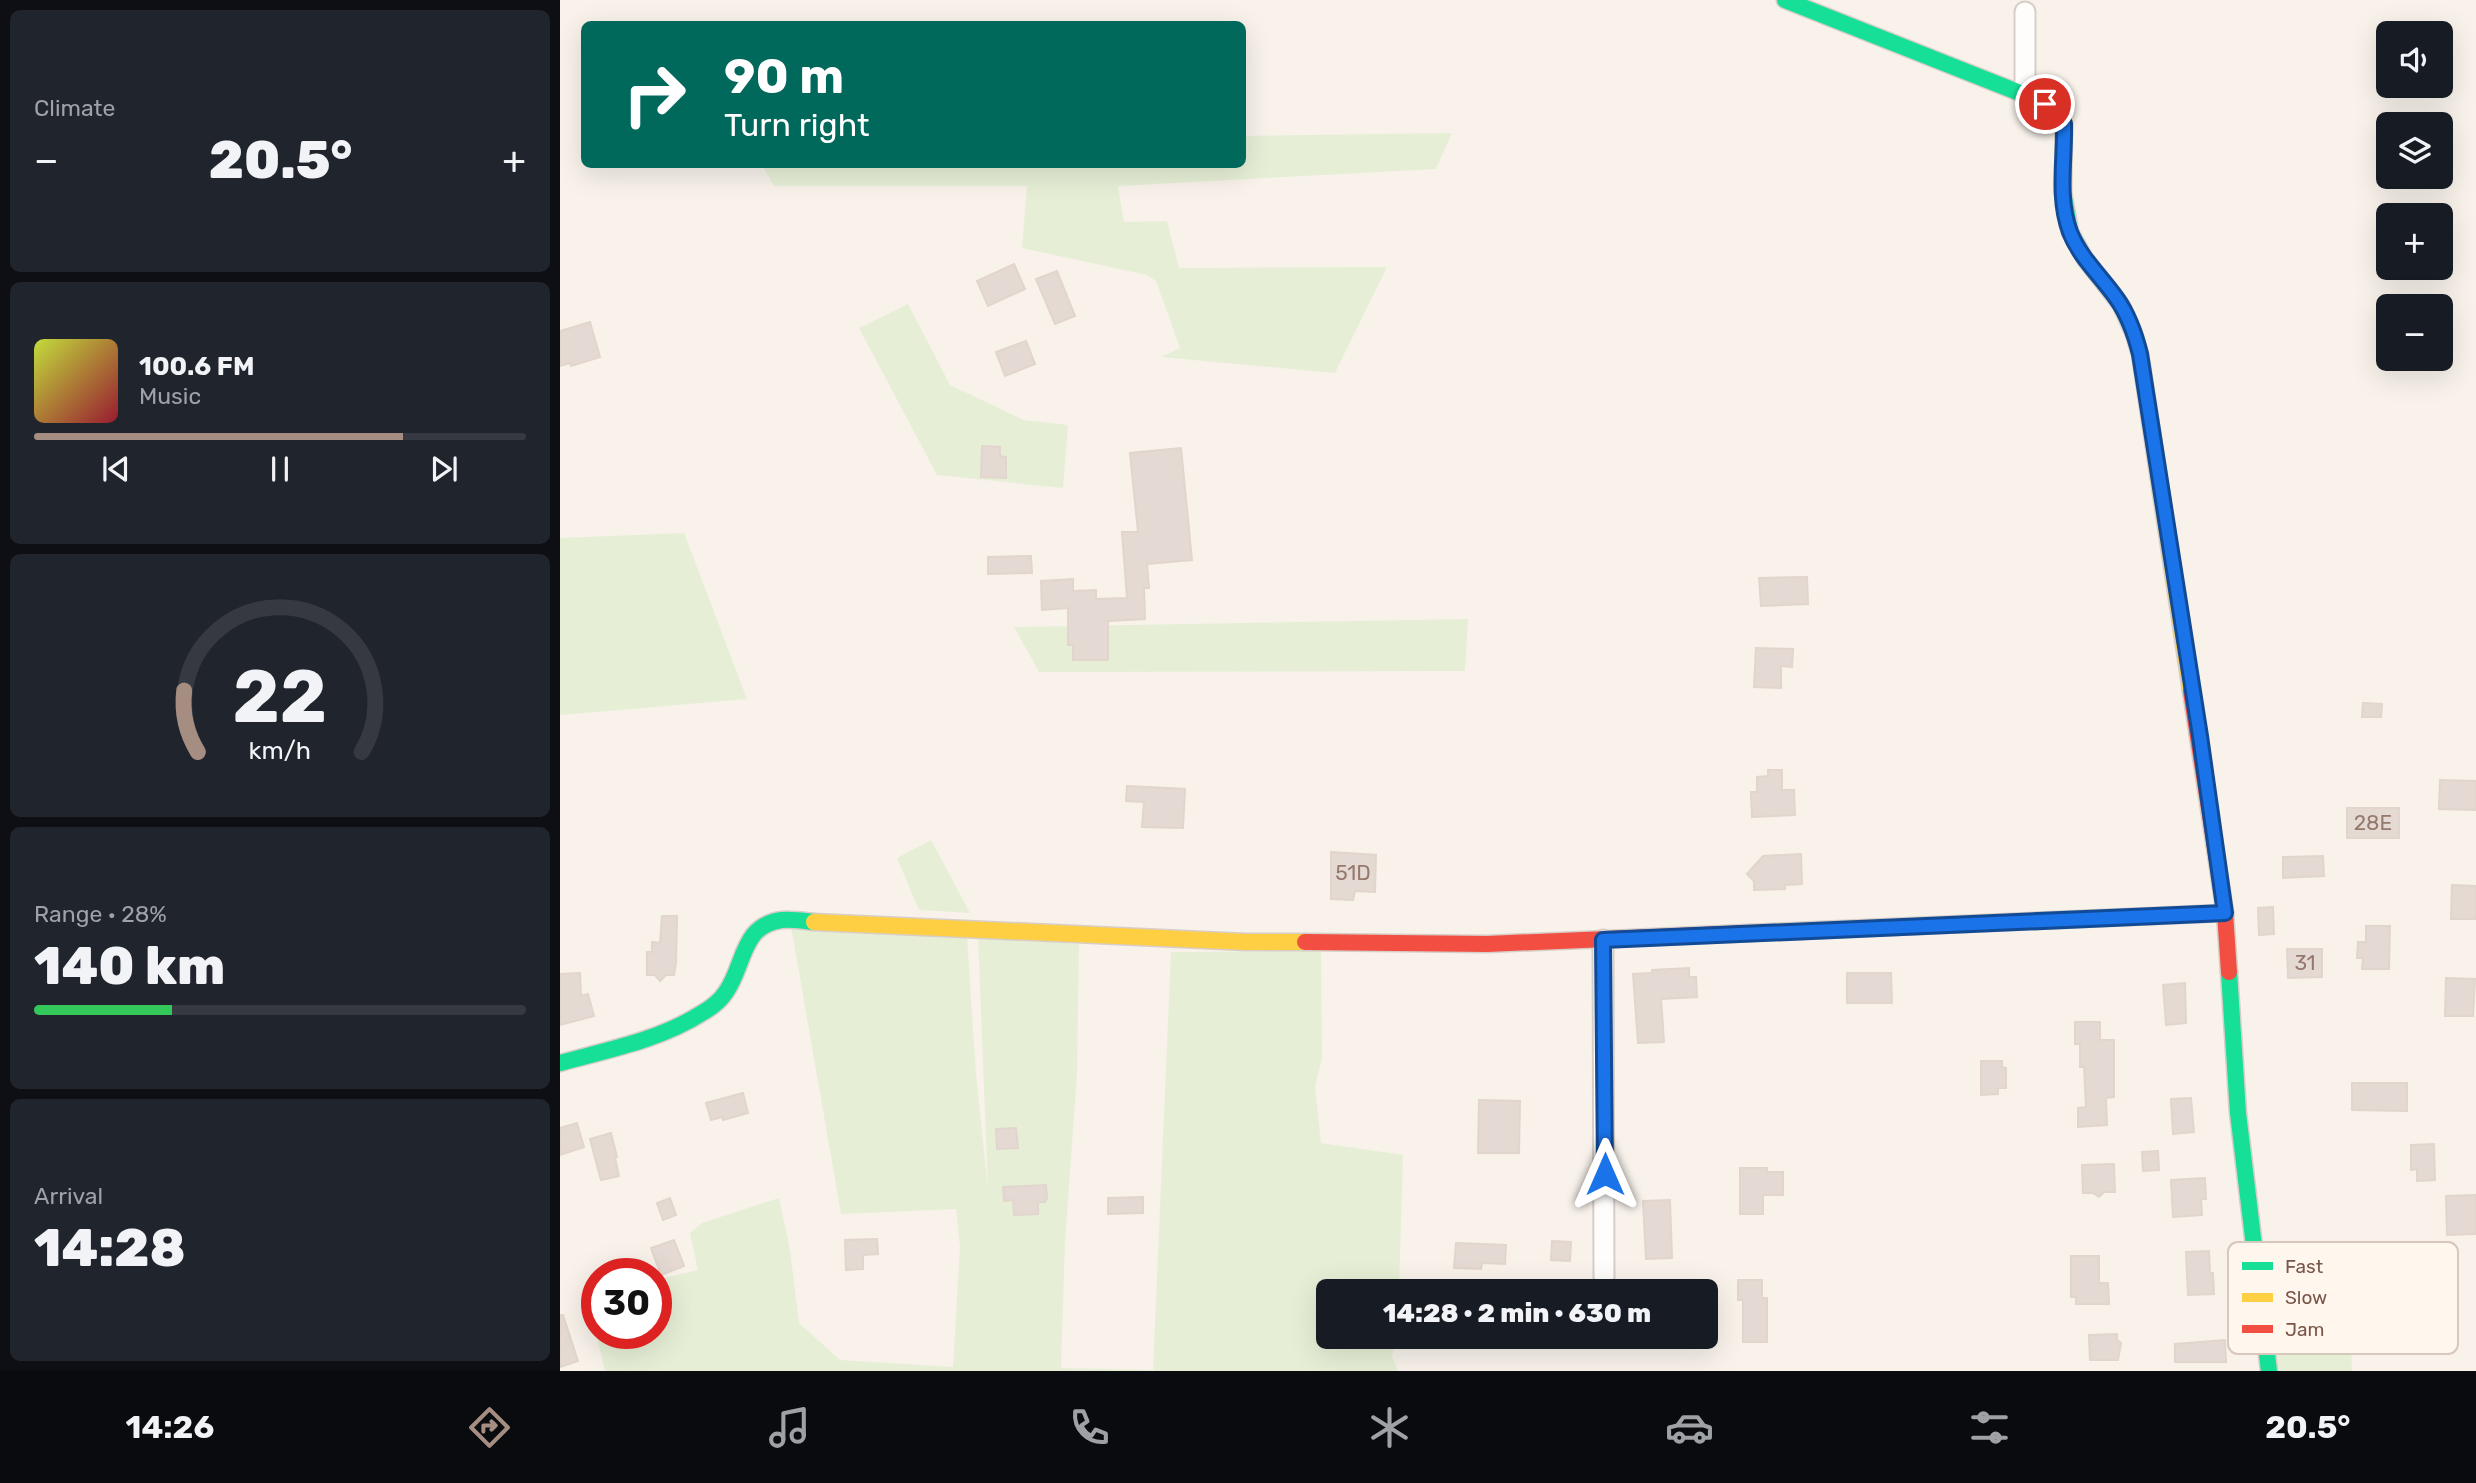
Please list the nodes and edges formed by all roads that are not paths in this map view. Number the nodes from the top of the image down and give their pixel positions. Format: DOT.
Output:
graph roads {
  1 [pos="1785,0"];
  2 [pos="2025,12"];
  3 [pos="2025,95"];
  4 [pos="2225,913"];
  5 [pos="1603,940"];
  6 [pos="560,1063"];
  7 [pos="2254,1242"];
  8 [pos="1604,1277"];
  1 -- 3 [label="street"];
  2 -- 3 [label="street"];
  3 -- 4 [label="street"];
  4 -- 5 [label="street"];
  4 -- 7 [label="street"];
  5 -- 6 [label="street"];
  5 -- 8 [label="street"];
}
